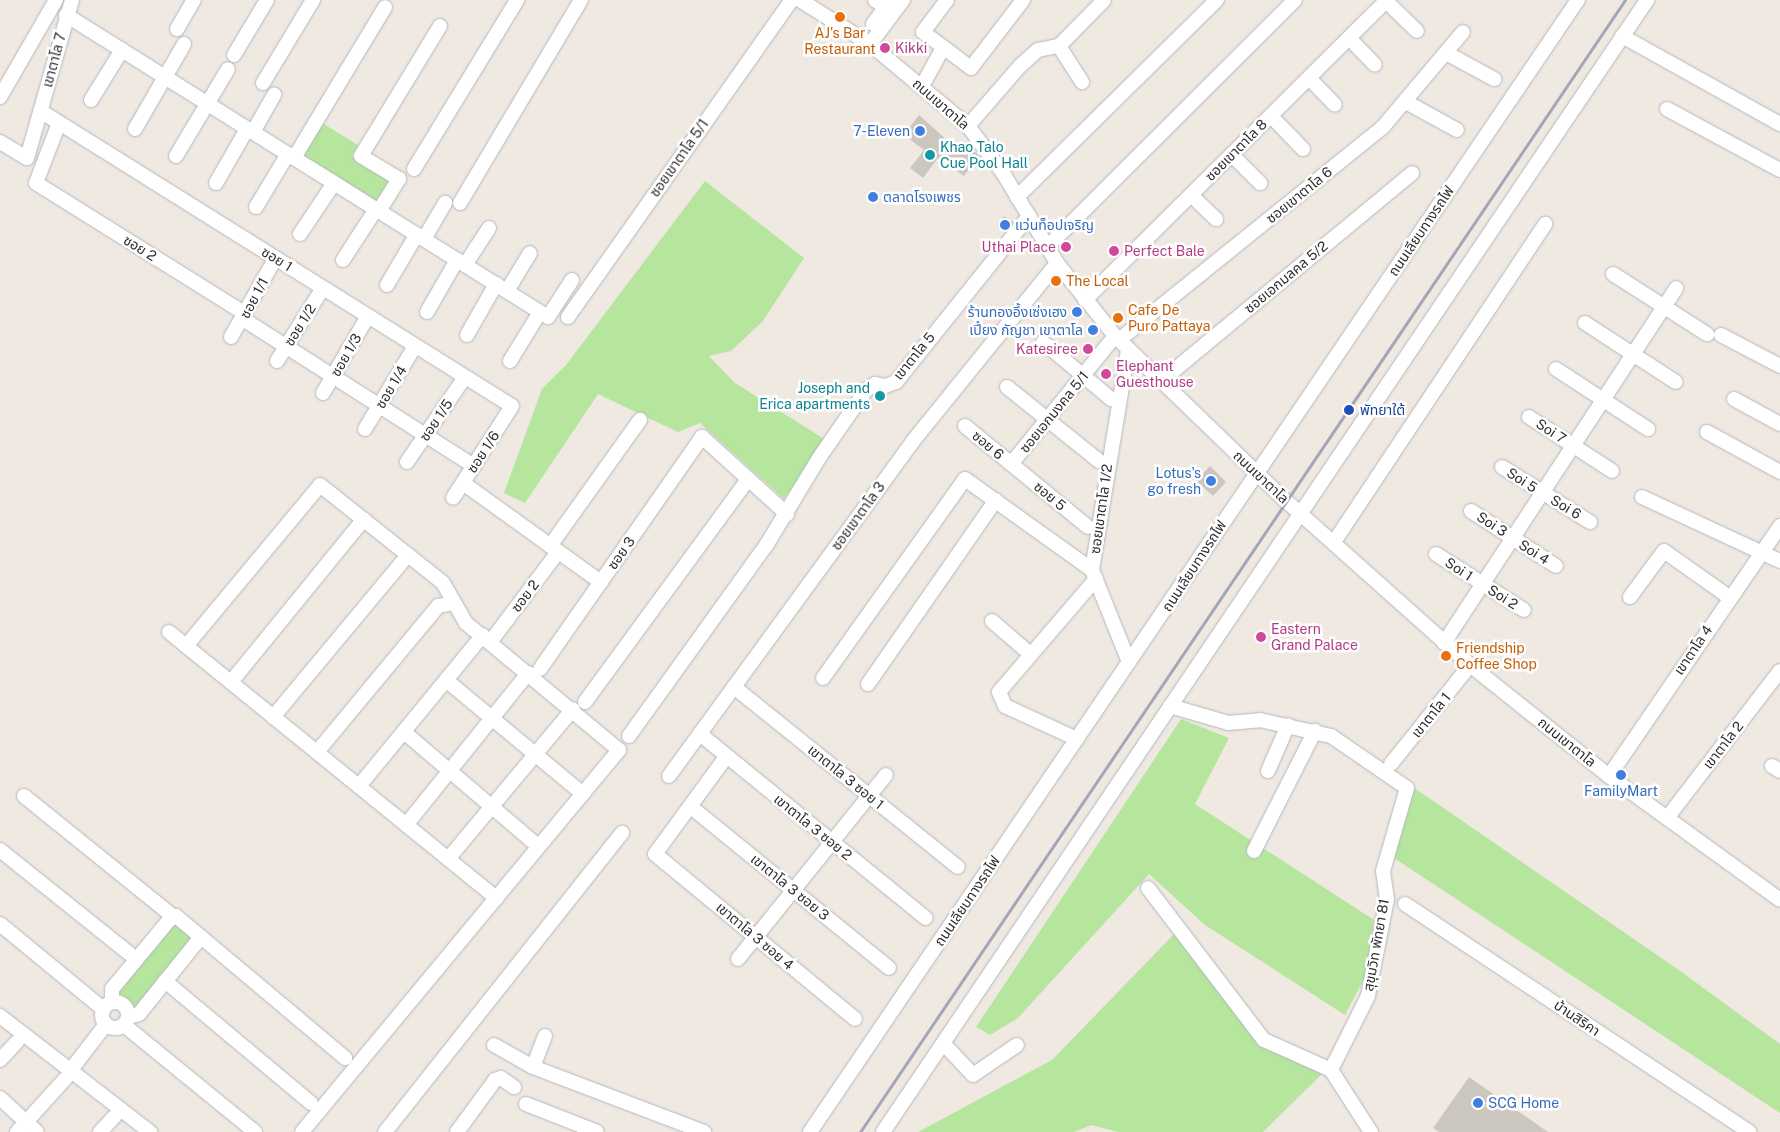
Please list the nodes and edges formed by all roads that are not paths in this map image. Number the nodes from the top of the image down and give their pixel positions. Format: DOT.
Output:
graph roads {
  1 [pos="56,0"];
  2 [pos="72,0"];
  3 [pos="194,0"];
  4 [pos="267,0"];
  5 [pos="313,0"];
  6 [pos="517,0"];
  7 [pos="581,0"];
  8 [pos="792,0"];
  9 [pos="800,0"];
  10 [pos="903,0"];
  11 [pos="947,0"];
  12 [pos="1023,0"];
  13 [pos="1104,0"];
  14 [pos="1217,0"];
  15 [pos="1295,0"];
  16 [pos="1387,0"];
  17 [pos="1578,0"];
  18 [pos="1647,0"];
  19 [pos="884,2"];
  20 [pos="385,7"];
  21 [pos="66,15"];
  22 [pos="440,26"];
  23 [pos="177,29"];
  24 [pos="1417,31"];
  25 [pos="1463,32"];
  26 [pos="1622,36"];
  27 [pos="1349,38"];
  28 [pos="866,41"];
  29 [pos="184,44"];
  30 [pos="1059,46"];
  31 [pos="943,48"];
  32 [pos="122,50"];
  33 [pos="1446,53"];
  34 [pos="234,55"];
  35 [pos="1374,65"];
  36 [pos="228,69"];
  37 [pos="165,77"];
  38 [pos="1309,78"];
  39 [pos="1494,78"];
  40 [pos="918,82"];
  41 [pos="1082,82"];
  42 [pos="263,83"];
  43 [pos="274,95"];
  44 [pos="0,97"];
  45 [pos="91,100"];
  46 [pos="1406,102"];
  47 [pos="206,103"];
  48 [pos="1335,105"];
  49 [pos="1667,108"];
  50 [pos="1270,116"];
  51 [pos="40,117"];
  52 [pos="1780,124"];
  53 [pos="968,126"];
  54 [pos="57,127"];
  55 [pos="135,129"];
  56 [pos="250,130"];
  57 [pos="1457,130"];
  58 [pos="0,142"];
  59 [pos="1303,149"];
  60 [pos="1232,155"];
  61 [pos="176,156"];
  62 [pos="291,156"];
  63 [pos="414,169"];
  64 [pos="1780,170"];
  65 [pos="1412,173"];
  66 [pos="216,183"];
  67 [pos="334,183"];
  68 [pos="1260,183"];
  69 [pos="1191,195"];
  70 [pos="1017,197"];
  71 [pos="445,202"];
  72 [pos="460,202"];
  73 [pos="256,206"];
  74 [pos="378,210"];
  75 [pos="1029,216"];
  76 [pos="1216,219"];
  77 [pos="1545,224"];
  78 [pos="489,228"];
  79 [pos="300,234"];
  80 [pos="420,237"];
  81 [pos="1047,248"];
  82 [pos="530,253"];
  83 [pos="275,259"];
  84 [pos="343,260"];
  85 [pos="461,262"];
  86 [pos="1057,264"];
  87 [pos="1613,274"];
  88 [pos="572,280"];
  89 [pos="387,284"];
  90 [pos="322,288"];
  91 [pos="501,288"];
  92 [pos="1676,288"];
  93 [pos="1085,300"];
  94 [pos="1664,307"];
  95 [pos="427,312"];
  96 [pos="540,312"];
  97 [pos="243,316"];
  98 [pos="368,316"];
  99 [pos="568,317"];
  100 [pos="1585,323"];
  101 [pos="1707,334"];
  102 [pos="467,335"];
  103 [pos="1721,335"];
  104 [pos="232,337"];
  105 [pos="1043,342"];
  106 [pos="1121,342"];
  107 [pos="415,346"];
  108 [pos="286,347"];
  109 [pos="1633,354"];
  110 [pos="278,361"];
  111 [pos="510,361"];
  112 [pos="1780,366"];
  113 [pos="1556,369"];
  114 [pos="1084,375"];
  115 [pos="333,377"];
  116 [pos="465,377"];
  117 [pos="1161,380"];
  118 [pos="1676,382"];
  119 [pos="1008,387"];
  120 [pos="323,393"];
  121 [pos="1111,399"];
  122 [pos="1603,399"];
  123 [pos="1734,399"];
  124 [pos="380,406"];
  125 [pos="512,406"];
  126 [pos="1529,417"];
  127 [pos="1048,419"];
  128 [pos="640,420"];
  129 [pos="1780,424"];
  130 [pos="965,426"];
  131 [pos="365,428"];
  132 [pos="1648,428"];
  133 [pos="1706,432"];
  134 [pos="426,436"];
  135 [pos="1573,446"];
  136 [pos="1099,461"];
  137 [pos="407,462"];
  138 [pos="1011,464"];
  139 [pos="474,466"];
  140 [pos="1502,467"];
  141 [pos="1612,471"];
  142 [pos="1780,472"];
  143 [pos="1255,473"];
  144 [pos="748,479"];
  145 [pos="463,483"];
  146 [pos="1542,492"];
  147 [pos="1642,497"];
  148 [pos="453,498"];
  149 [pos="996,500"];
  150 [pos="1471,510"];
  151 [pos="1300,513"];
  152 [pos="787,514"];
  153 [pos="364,519"];
  154 [pos="1590,522"];
  155 [pos="1780,526"];
  156 [pos="1088,527"];
  157 [pos="1512,538"];
  158 [pos="1334,542"];
  159 [pos="554,549"];
  160 [pos="1765,552"];
  161 [pos="1436,554"];
  162 [pos="408,555"];
  163 [pos="1780,561"];
  164 [pos="1556,566"];
  165 [pos="1094,575"];
  166 [pos="601,582"];
  167 [pos="1482,584"];
  168 [pos="1729,597"];
  169 [pos="1630,598"];
  170 [pos="453,603"];
  171 [pos="1524,610"];
  172 [pos="992,621"];
  173 [pos="169,632"];
  174 [pos="487,638"];
  175 [pos="1444,643"];
  176 [pos="186,646"];
  177 [pos="1029,653"];
  178 [pos="1129,662"];
  179 [pos="1470,666"];
  180 [pos="534,671"];
  181 [pos="1780,672"];
  182 [pos="822,678"];
  183 [pos="446,680"];
  184 [pos="231,682"];
  185 [pos="868,684"];
  186 [pos="734,687"];
  187 [pos="585,702"];
  188 [pos="1170,706"];
  189 [pos="573,709"];
  190 [pos="273,717"];
  191 [pos="492,718"];
  192 [pos="1288,724"];
  193 [pos="1315,731"];
  194 [pos="404,732"];
  195 [pos="700,734"];
  196 [pos="629,736"];
  197 [pos="1077,739"];
  198 [pos="317,752"];
  199 [pos="535,754"];
  200 [pos="726,757"];
  201 [pos="1391,764"];
  202 [pos="449,771"];
  203 [pos="1268,771"];
  204 [pos="886,775"];
  205 [pos="669,776"];
  206 [pos="1609,776"];
  207 [pos="359,786"];
  208 [pos="583,794"];
  209 [pos="869,795"];
  210 [pos="24,796"];
  211 [pos="691,806"];
  212 [pos="491,807"];
  213 [pos="1667,818"];
  214 [pos="406,825"];
  215 [pos="622,833"];
  216 [pos="832,841"];
  217 [pos="538,846"];
  218 [pos="0,850"];
  219 [pos="1254,851"];
  220 [pos="448,859"];
  221 [pos="958,867"];
  222 [pos="1148,888"];
  223 [pos="793,889"];
  224 [pos="496,898"];
  225 [pos="1780,900"];
  226 [pos="1405,904"];
  227 [pos="174,917"];
  228 [pos="926,918"];
  229 [pos="0,924"];
  230 [pos="201,937"];
  231 [pos="756,937"];
  232 [pos="136,959"];
  233 [pos="738,959"];
  234 [pos="889,968"];
  235 [pos="165,981"];
  236 [pos="108,1006"];
  237 [pos="0,1016"];
  238 [pos="855,1019"];
  239 [pos="126,1021"];
  240 [pos="106,1024"];
  241 [pos="545,1036"];
  242 [pos="17,1042"];
  243 [pos="944,1044"];
  244 [pos="494,1045"];
  245 [pos="1017,1045"];
  246 [pos="345,1058"];
  247 [pos="0,1060"];
  248 [pos="533,1067"];
  249 [pos="1331,1070"];
  250 [pos="68,1074"];
  251 [pos="514,1087"];
  252 [pos="0,1098"];
  253 [pos="311,1103"];
  254 [pos="526,1104"];
  255 [pos="115,1116"];
  256 [pos="21,1127"];
  257 [pos="37,1132"];
  258 [pos="100,1132"];
  259 [pos="150,1132"];
  260 [pos="255,1132"];
  261 [pos="302,1132"];
  262 [pos="385,1132"];
  263 [pos="457,1132"];
  264 [pos="597,1132"];
  265 [pos="704,1132"];
  266 [pos="810,1132"];
  267 [pos="883,1132"];
  268 [pos="1371,1132"];
  269 [pos="1749,1132"];
  1 -- 44 [label="street"];
  2 -- 21 [label="street, เขาตาโล 7"];
  3 -- 23 [label="street"];
  4 -- 34 [label="street"];
  5 -- 42 [label="street"];
  6 -- 63 [label="street"];
  7 -- 72 [label="street"];
  8 -- 99 [label="street, ซอยเขาตาโล 5/1"];
  9 -- 28 [label="street, ถนนเขาตาโล"];
  10 -- 28 [label="street"];
  11 -- 31 [label="street"];
  12 -- 31 [label="street"];
  13 -- 30 [label="street"];
  14 -- 70 [label="street"];
  15 -- 81 [label="street"];
  16 -- 24 [label="street"];
  16 -- 27 [label="street, ซอยเขาตาโล 8"];
  17 -- 143 [label="street, ถนนเลียบทางรถไฟ"];
  18 -- 26 [label="street"];
  19 -- 28 [label="street"];
  20 -- 62 [label="street"];
  21 -- 32 [label="street"];
  21 -- 51 [label="street, เขาตาโล 7"];
  22 -- 74 [label="street"];
  25 -- 33 [label="street, ซอยเขาตาโล 6"];
  26 -- 52 [label="street"];
  26 -- 151 [label="street"];
  27 -- 35 [label="street"];
  27 -- 38 [label="street, ซอยเขาตาโล 8"];
  28 -- 40 [label="street, ถนนเขาตาโล"];
  29 -- 37 [label="street"];
  30 -- 41 [label="street"];
  30 -- 53 [label="street"];
  31 -- 40 [label="street"];
  32 -- 37 [label="street"];
  32 -- 45 [label="street"];
  33 -- 39 [label="street"];
  33 -- 46 [label="street, ซอยเขาตาโล 6"];
  36 -- 47 [label="street"];
  37 -- 47 [label="street"];
  37 -- 55 [label="street"];
  38 -- 48 [label="street"];
  38 -- 50 [label="street, ซอยเขาตาโล 8"];
  40 -- 53 [label="street, ถนนเขาตาโล"];
  43 -- 56 [label="street"];
  46 -- 57 [label="street"];
  46 -- 106 [label="street, ซอยเขาตาโล 6"];
  47 -- 56 [label="street"];
  47 -- 61 [label="street"];
  49 -- 64 [label="street"];
  50 -- 59 [label="street"];
  50 -- 60 [label="street, ซอยเขาตาโล 8"];
  51 -- 54 [label="street, ซอย 1"];
  51 -- 58 [label="street, เขาตาโล 7"];
  53 -- 70 [label="street, ถนนเขาตาโล"];
  54 -- 83 [label="street, ซอย 1"];
  54 -- 97 [label="street, ซอย 2"];
  56 -- 62 [label="street"];
  56 -- 66 [label="street"];
  60 -- 68 [label="street"];
  60 -- 69 [label="street, ซอยเขาตาโล 8"];
  62 -- 67 [label="street"];
  62 -- 73 [label="street"];
  65 -- 117 [label="street, ซอยเอกมลคล 5/2"];
  67 -- 74 [label="street"];
  67 -- 79 [label="street"];
  69 -- 76 [label="street"];
  69 -- 93 [label="street, ซอยเขาตาโล 8"];
  70 -- 75 [label="street, ถนนเขาตาโล"];
  71 -- 80 [label="street"];
  74 -- 80 [label="street"];
  74 -- 84 [label="street"];
  75 -- 81 [label="street, ถนนเขาตาโล"];
  75 -- 152 [label="street, เขาตาโล 5"];
  77 -- 158 [label="street"];
  78 -- 85 [label="street"];
  80 -- 85 [label="street"];
  80 -- 89 [label="street"];
  81 -- 86 [label="street, ถนนเขาตาโล"];
  82 -- 91 [label="street"];
  83 -- 90 [label="street, ซอย 1"];
  83 -- 97 [label="street, ซอย 1/1"];
  85 -- 91 [label="street"];
  85 -- 95 [label="street"];
  86 -- 93 [label="street, ถนนเขาตาโล"];
  86 -- 186 [label="street, ซอยเขาตาโล 3"];
  87 -- 94 [label="street"];
  88 -- 96 [label="street"];
  90 -- 98 [label="street, ซอย 1"];
  90 -- 108 [label="street, ซอย 1/2"];
  91 -- 96 [label="street"];
  91 -- 102 [label="street"];
  92 -- 94 [label="street"];
  93 -- 106 [label="street, ถนนเขาตาโล"];
  94 -- 101 [label="street"];
  94 -- 109 [label="street"];
  96 -- 111 [label="street"];
  97 -- 104 [label="street, ซอย 1/1"];
  97 -- 108 [label="street, ซอย 2"];
  98 -- 107 [label="street, ซอย 1"];
  98 -- 115 [label="street, ซอย 1/3"];
  100 -- 109 [label="street"];
  103 -- 112 [label="street"];
  105 -- 114 [label="street"];
  106 -- 114 [label="street, ซอยเอกมงคล 5/1"];
  106 -- 117 [label="street, ถนนเขาตาโล"];
  106 -- 165 [label="street, ซอยเขาตาโล 1/2"];
  107 -- 116 [label="street, ซอย 1"];
  107 -- 124 [label="street, ซอย 1/4"];
  108 -- 110 [label="street, ซอย 1/2"];
  108 -- 115 [label="street, ซอย 2"];
  109 -- 118 [label="street"];
  109 -- 122 [label="street"];
  113 -- 122 [label="street"];
  114 -- 121 [label="street"];
  114 -- 127 [label="street, ซอยเอกมงคล 5/1"];
  115 -- 120 [label="street, ซอย 1/3"];
  115 -- 124 [label="street, ซอย 2"];
  116 -- 125 [label="street, ซอย 1"];
  116 -- 134 [label="street, ซอย 1/5"];
  117 -- 143 [label="street, ถนนเขาตาโล"];
  119 -- 127 [label="street"];
  122 -- 132 [label="street"];
  122 -- 135 [label="street"];
  123 -- 129 [label="street"];
  124 -- 131 [label="street, ซอย 1/4"];
  124 -- 134 [label="street, ซอย 2"];
  125 -- 139 [label="street, ซอย 1/6"];
  126 -- 135 [label="street, Soi 7"];
  127 -- 136 [label="street"];
  127 -- 138 [label="street, ซอยเอกมงคล 5/1"];
  128 -- 159 [label="street"];
  130 -- 138 [label="street, ซอย 6"];
  133 -- 142 [label="street"];
  134 -- 137 [label="street, ซอย 1/5"];
  134 -- 139 [label="street, ซอย 2"];
  135 -- 141 [label="street, Soi 7"];
  135 -- 146 [label="street"];
  138 -- 156 [label="street, ซอย 5"];
  139 -- 145 [label="street, ซอย 1/6"];
  140 -- 146 [label="street, Soi 5"];
  143 -- 151 [label="street, ถนนเขาตาโล"];
  143 -- 178 [label="street, ถนนเลียบทางรถไฟ"];
  144 -- 152 [label="street"];
  144 -- 166 [label="street, ซอย 3"];
  144 -- 187 [label="street"];
  145 -- 148 [label="street, ซอย 1/6"];
  145 -- 159 [label="street"];
  146 -- 154 [label="street, Soi 6"];
  146 -- 157 [label="street"];
  147 -- 160 [label="street"];
  149 -- 165 [label="street"];
  149 -- 182 [label="street"];
  149 -- 185 [label="street"];
  150 -- 157 [label="street, Soi 3"];
  151 -- 158 [label="street, ถนนเขาตาโล"];
  151 -- 188 [label="street"];
  152 -- 196 [label="street, เขาตาโล 5"];
  153 -- 162 [label="street"];
  153 -- 176 [label="street"];
  153 -- 184 [label="street"];
  155 -- 160 [label="street, เขาตาโล 4"];
  157 -- 164 [label="street, Soi 4"];
  157 -- 167 [label="street"];
  158 -- 175 [label="street, ถนนเขาตาโล"];
  159 -- 166 [label="street"];
  159 -- 174 [label="street, ซอย 2"];
  160 -- 163 [label="street"];
  160 -- 168 [label="street, เขาตาโล 4"];
  161 -- 167 [label="street, Soi 1"];
  162 -- 170 [label="street"];
  162 -- 190 [label="street"];
  165 -- 177 [label="street"];
  165 -- 178 [label="street"];
  166 -- 180 [label="street, ซอย 3"];
  167 -- 171 [label="street, Soi 2"];
  167 -- 175 [label="street"];
  168 -- 169 [label="street"];
  168 -- 206 [label="street, เขาตาโล 4"];
  170 -- 174 [label="street"];
  170 -- 198 [label="street"];
  172 -- 177 [label="street"];
  173 -- 176 [label="street"];
  174 -- 180 [label="street"];
  174 -- 183 [label="street, ซอย 2"];
  175 -- 179 [label="street, ถนนเขาตาโล"];
  176 -- 184 [label="street"];
  177 -- 197 [label="street"];
  178 -- 197 [label="street, ถนนเลียบทางรถไฟ"];
  179 -- 201 [label="street, เขาตาโล 1"];
  179 -- 206 [label="street, ถนนเขาตาโล"];
  180 -- 189 [label="street"];
  180 -- 191 [label="street, ซอย 3"];
  181 -- 213 [label="street, เขาตาโล 2"];
  183 -- 191 [label="street"];
  183 -- 194 [label="street, ซอย 2"];
  184 -- 190 [label="street"];
  186 -- 195 [label="street, ซอยเขาตาโล 3"];
  186 -- 209 [label="street, เขาตาโล 3 ซอย 1"];
  188 -- 192 [label="street, สุขุมวิท พัทยา 81"];
  188 -- 243 [label="street"];
  189 -- 199 [label="street"];
  189 -- 208 [label="street"];
  190 -- 198 [label="street"];
  191 -- 199 [label="street"];
  191 -- 202 [label="street, ซอย 3"];
  192 -- 193 [label="street, สุขุมวิท พัทยา 81"];
  192 -- 203 [label="street"];
  193 -- 219 [label="street"];
  193 -- 249 [label="street, สุขุมวิท พัทยา 81"];
  194 -- 202 [label="street"];
  194 -- 207 [label="street, ซอย 2"];
  195 -- 200 [label="street, เขาตาโล 3 ซอย 2"];
  195 -- 205 [label="street, ซอยเขาตาโล 3"];
  197 -- 266 [label="street, ถนนเลียบทางรถไฟ"];
  198 -- 207 [label="street"];
  199 -- 208 [label="street"];
  199 -- 212 [label="street"];
  200 -- 211 [label="street"];
  200 -- 216 [label="street, เขาตาโล 3 ซอย 2"];
  202 -- 212 [label="street"];
  202 -- 214 [label="street, ซอย 3"];
  204 -- 209 [label="street"];
  206 -- 213 [label="street, ถนนเขาตาโล"];
  207 -- 214 [label="street"];
  208 -- 217 [label="street"];
  209 -- 216 [label="street"];
  209 -- 221 [label="street, เขาตาโล 3 ซอย 1"];
  210 -- 227 [label="street"];
  211 -- 223 [label="street, เขาตาโล 3 ซอย 3"];
  211 -- 231 [label="street, เขาตาโล 3 ซอย 4"];
  212 -- 217 [label="street"];
  212 -- 220 [label="street"];
  213 -- 225 [label="street, ถนนเขาตาโล"];
  214 -- 220 [label="street"];
  215 -- 262 [label="street"];
  216 -- 223 [label="street"];
  216 -- 228 [label="street, เขาตาโล 3 ซอย 2"];
  217 -- 224 [label="street"];
  218 -- 232 [label="street"];
  220 -- 224 [label="street"];
  222 -- 249 [label="street"];
  223 -- 231 [label="street"];
  223 -- 234 [label="street, เขาตาโล 3 ซอย 3"];
  224 -- 261 [label="street"];
  226 -- 269 [label="street, บ้านสิริคา"];
  227 -- 230 [label="street"];
  227 -- 232 [label="street"];
  229 -- 236 [label="street"];
  230 -- 235 [label="street"];
  230 -- 246 [label="street"];
  231 -- 233 [label="street"];
  231 -- 238 [label="street, เขาตาโล 3 ซอย 4"];
  232 -- 236 [label="street"];
  235 -- 239 [label="street"];
  235 -- 253 [label="street"];
  236 -- 239 [label="street"];
  236 -- 240 [label="street"];
  237 -- 250 [label="street"];
  239 -- 240 [label="street"];
  239 -- 260 [label="street"];
  240 -- 250 [label="street"];
  241 -- 248 [label="street"];
  242 -- 247 [label="street"];
  243 -- 245 [label="street"];
  243 -- 267 [label="street"];
  244 -- 248 [label="street"];
  248 -- 265 [label="street"];
  249 -- 268 [label="street"];
  250 -- 256 [label="street"];
  250 -- 259 [label="street"];
  251 -- 263 [label="street"];
  252 -- 256 [label="street"];
  254 -- 264 [label="street"];
  255 -- 258 [label="street"];
  256 -- 257 [label="street"];
}
